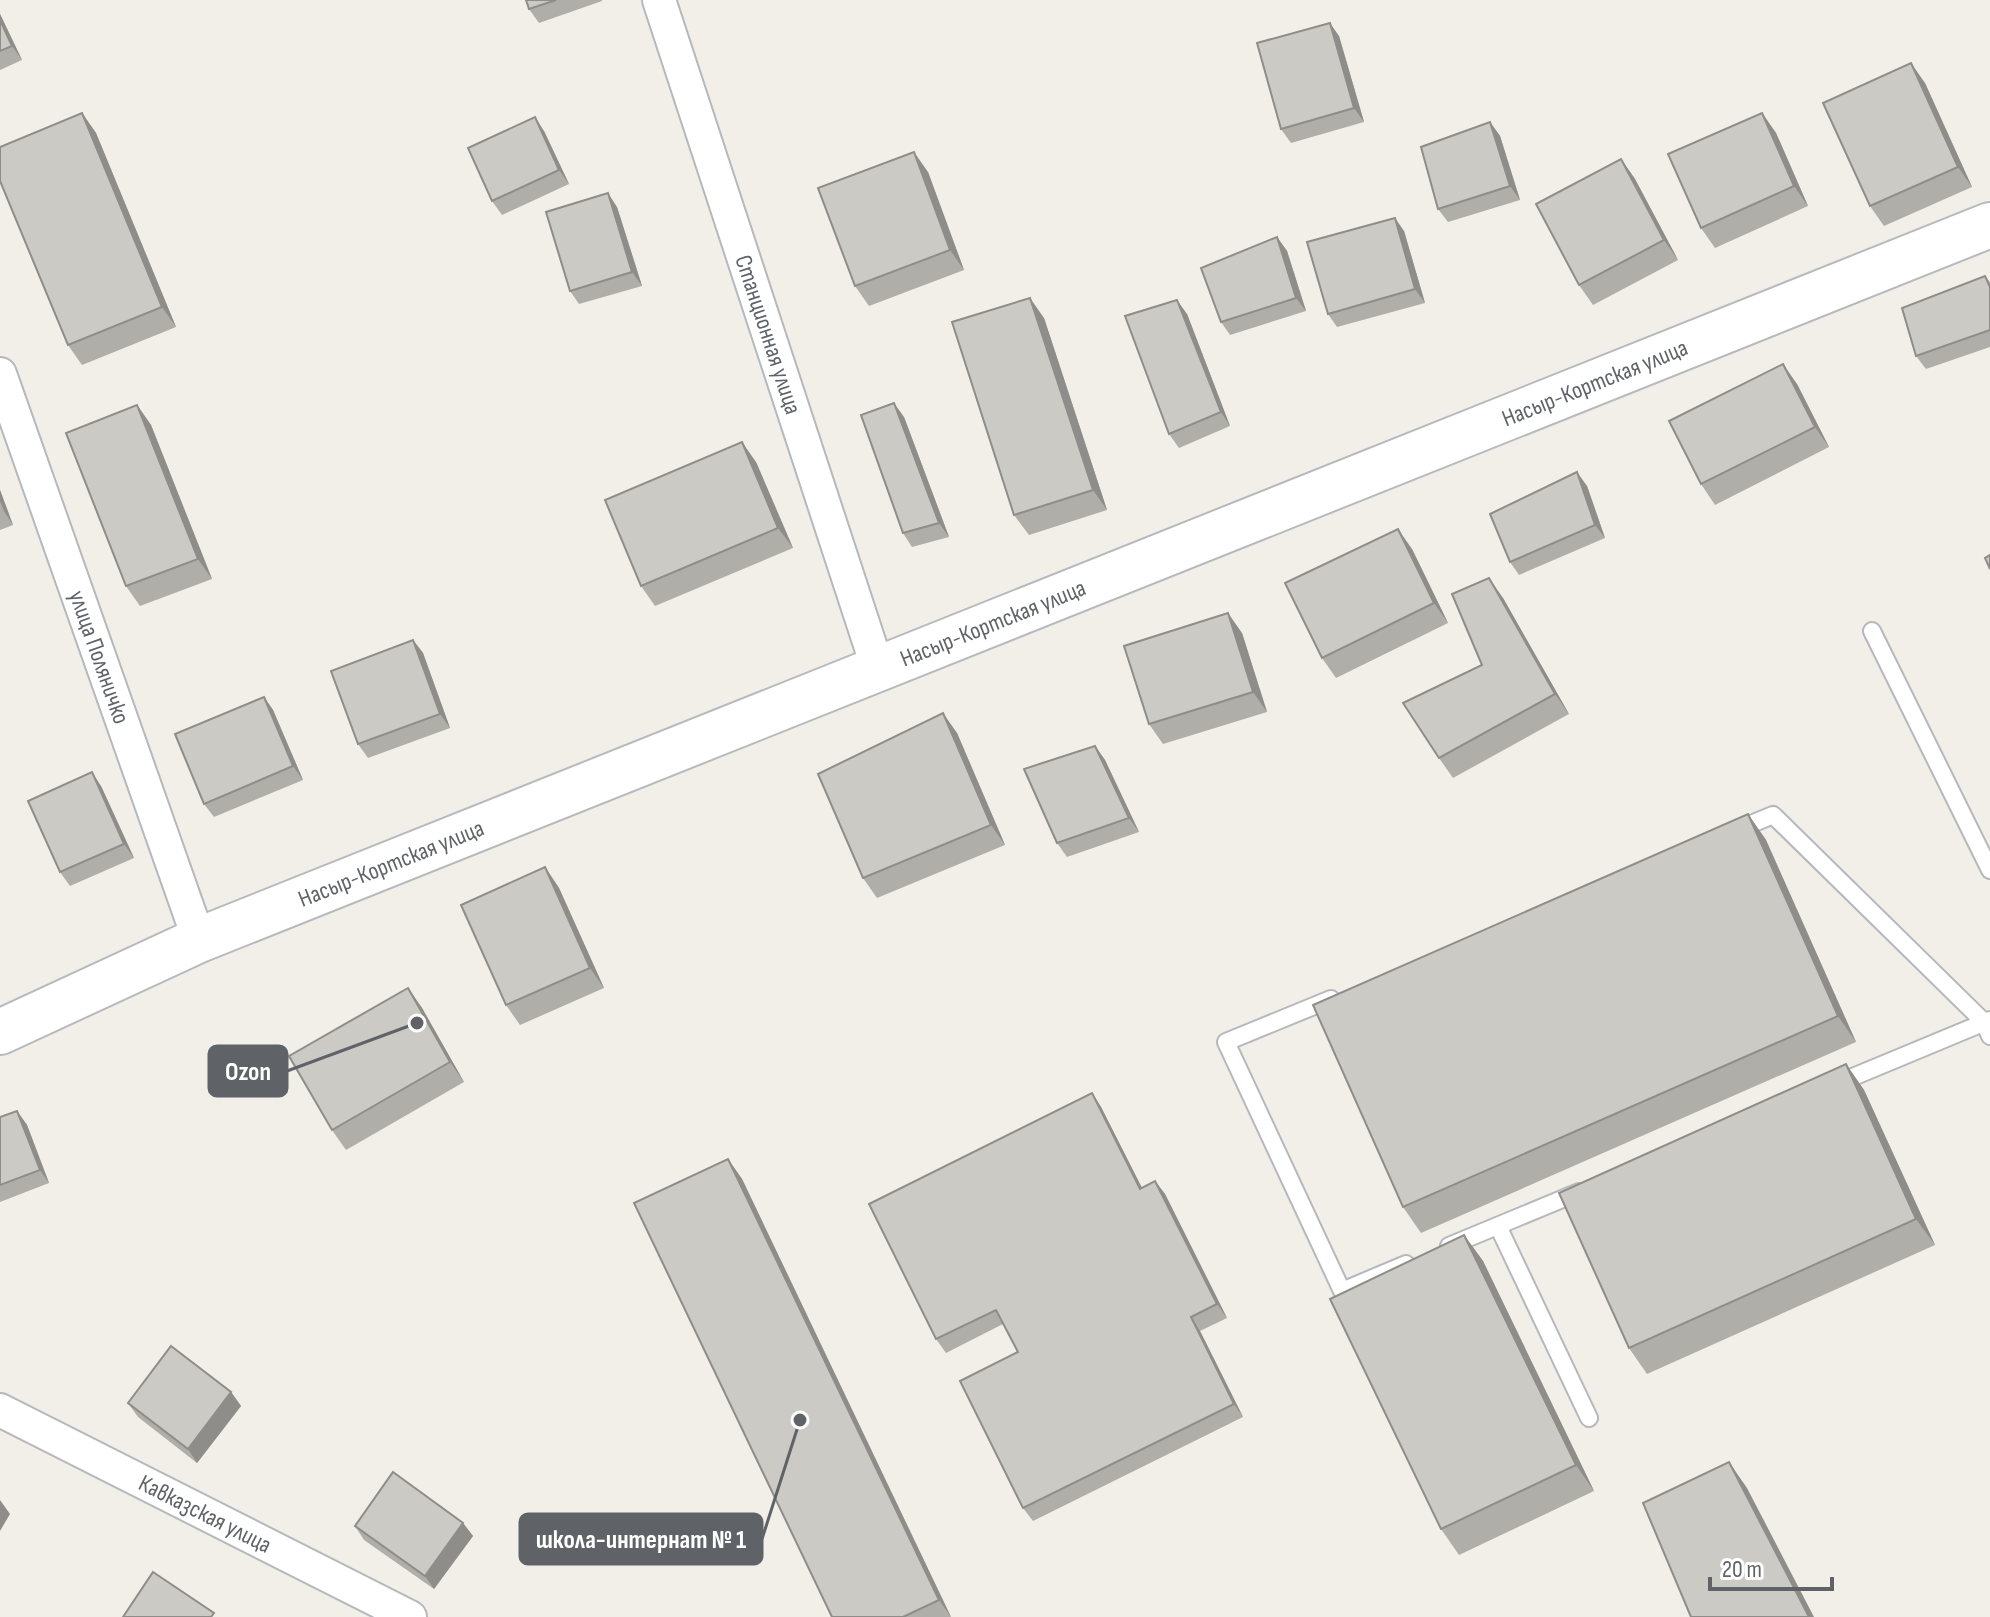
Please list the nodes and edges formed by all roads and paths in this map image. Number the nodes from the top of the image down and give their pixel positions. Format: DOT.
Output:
graph roads {
  1 [pos="659,0"];
  2 [pos="1990,225"];
  3 [pos="0,374"];
  4 [pos="1872,631"];
  5 [pos="878,669"];
  6 [pos="1728,833"];
  7 [pos="1990,870"];
  8 [pos="199,940"];
  9 [pos="1344,993"];
  10 [pos="1988,1026"];
  11 [pos="0,1032"];
  12 [pos="1822,1090"];
  13 [pos="1601,1182"];
  14 [pos="1498,1226"];
  15 [pos="0,1410"];
  16 [pos="1589,1418"];
  17 [pos="410,1617"];
  1 -- 5 [label="street, Станционная улица"];
  2 -- 5 [label="street, Насыр-Кортская улица"];
  3 -- 8 [label="street, улица Поляничко"];
  4 -- 7 [label="lane"];
  5 -- 8 [label="street, Насыр-Кортская улица"];
  6 -- 10 [label="lane"];
  8 -- 11 [label="street, Насыр-Кортская улица"];
  9 -- 14 [label="lane"];
  10 -- 12 [label="lane"];
  13 -- 14 [label="lane"];
  14 -- 16 [label="lane"];
  15 -- 17 [label="street, Кавказская улица"];
}
